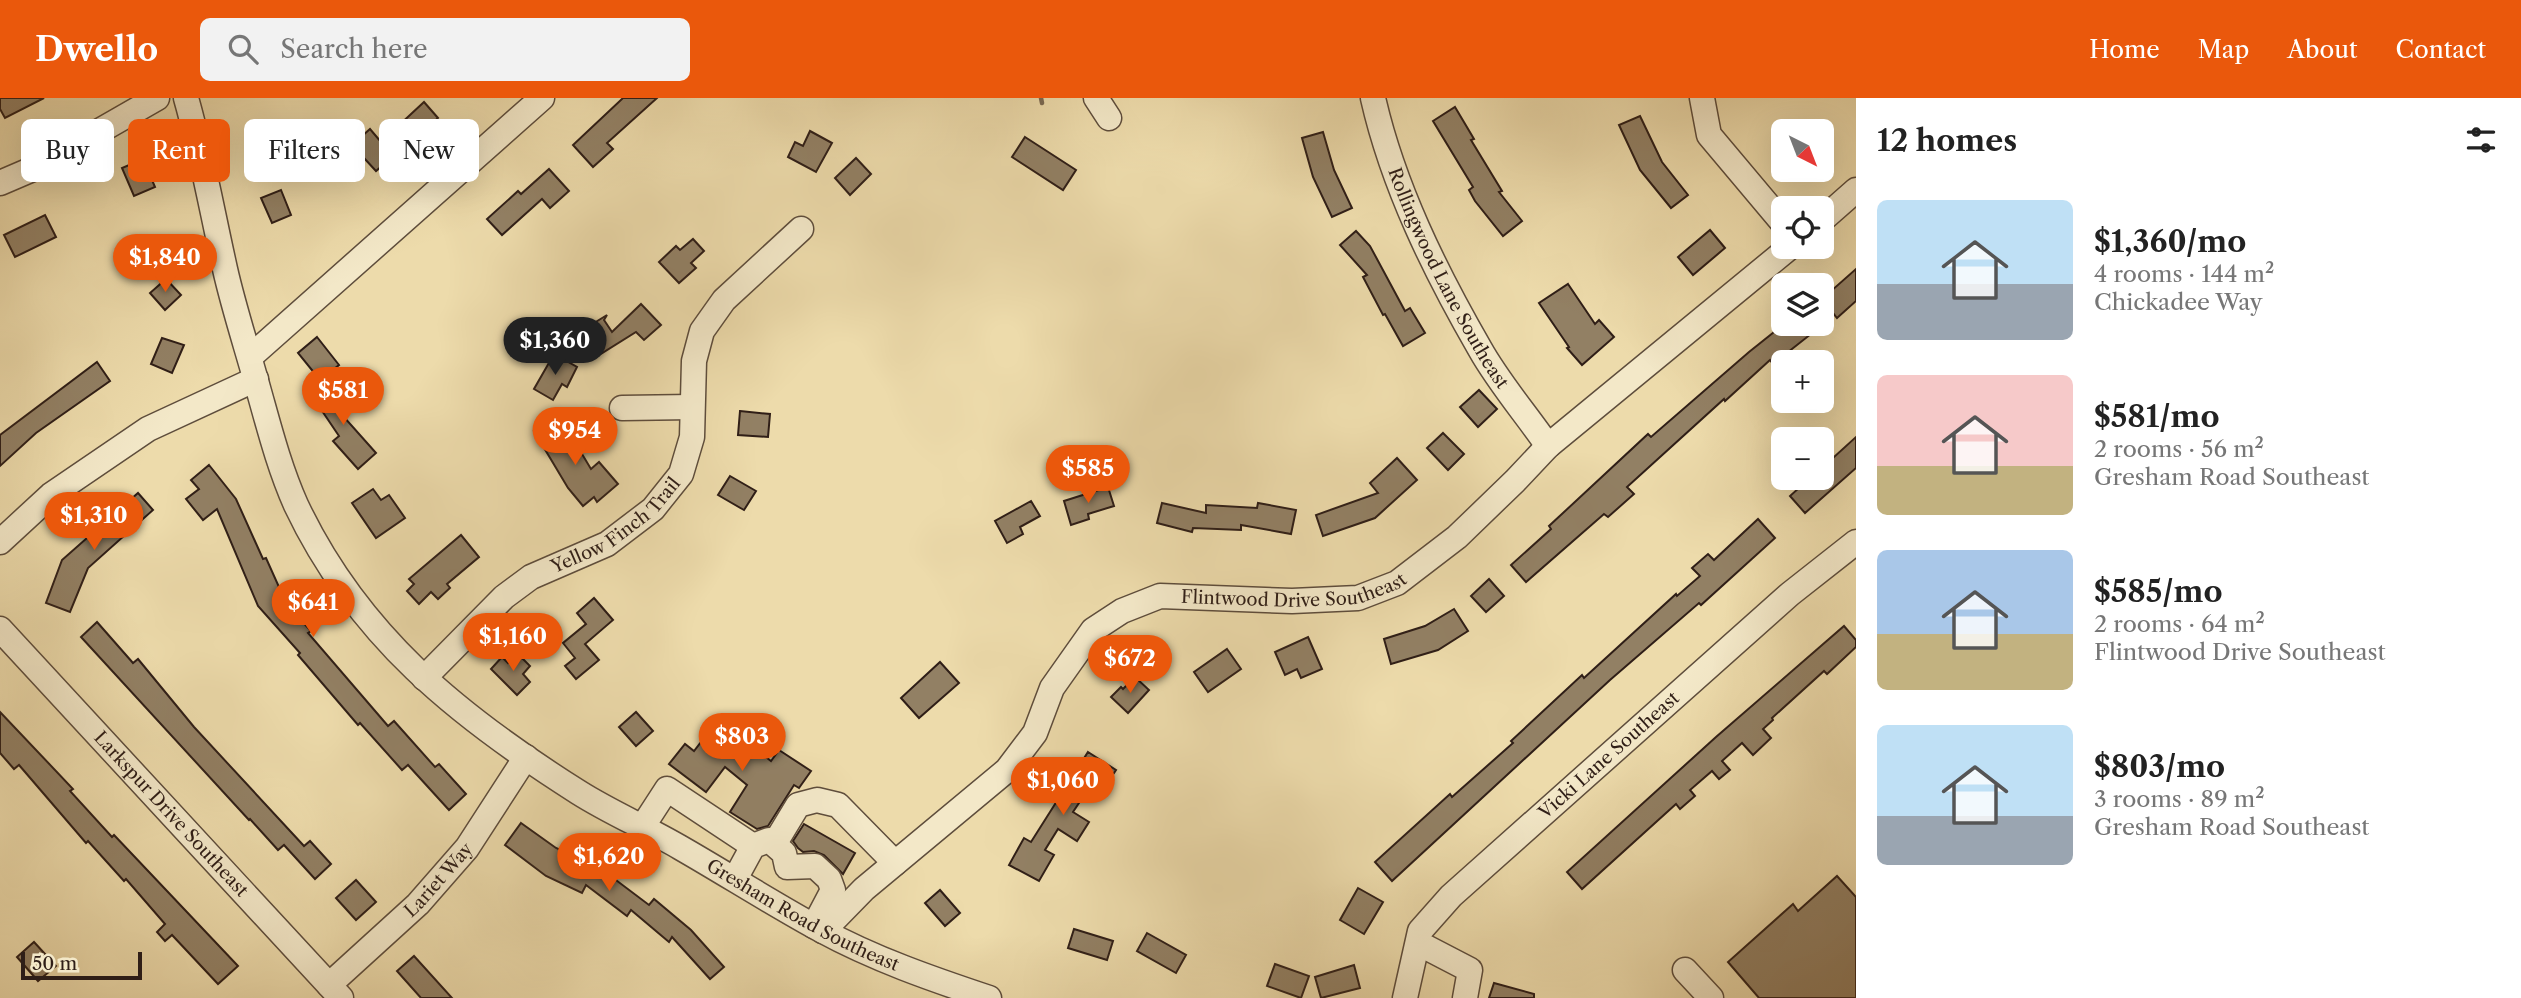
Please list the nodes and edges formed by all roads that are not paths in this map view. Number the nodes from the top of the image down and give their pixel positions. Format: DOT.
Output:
graph roads {
  1 [pos="157,98"];
  2 [pos="186,98"];
  3 [pos="542,98"];
  4 [pos="1373,98"];
  5 [pos="1702,98"];
  6 [pos="0,183"];
  7 [pos="1856,190"];
  8 [pos="1771,209"];
  9 [pos="1834,209"];
  10 [pos="802,229"];
  11 [pos="1775,259"];
  12 [pos="253,368"];
  13 [pos="692,407"];
  14 [pos="622,408"];
  15 [pos="1548,446"];
  16 [pos="0,542"];
  17 [pos="1856,542"];
  18 [pos="0,629"];
  19 [pos="424,678"];
  20 [pos="526,757"];
  21 [pos="643,826"];
  22 [pos="764,845"];
  23 [pos="895,863"];
  24 [pos="787,867"];
  25 [pos="745,885"];
  26 [pos="818,929"];
  27 [pos="1418,943"];
  28 [pos="1685,970"];
  29 [pos="335,991"];
  30 [pos="989,998"];
  31 [pos="1405,998"];
  32 [pos="1465,998"];
  33 [pos="1711,998"];
  1 -- 6 [label="street"];
  2 -- 12 [label="street, Gresham Road Southeast"];
  3 -- 12 [label="street"];
  4 -- 15 [label="street, Rollingwood Lane Southeast"];
  5 -- 8 [label="street"];
  7 -- 9 [label="street"];
  10 -- 13 [label="street, Yellow Finch Trail"];
  11 -- 15 [label="street, Flintwood Drive Southeast"];
  12 -- 16 [label="street"];
  12 -- 19 [label="street, Gresham Road Southeast"];
  13 -- 14 [label="street"];
  13 -- 19 [label="street, Yellow Finch Trail"];
  15 -- 23 [label="street, Flintwood Drive Southeast"];
  17 -- 27 [label="street, Vicki Lane Southeast"];
  18 -- 29 [label="street, Larkspur Drive Southeast"];
  19 -- 20 [label="street, Gresham Road Southeast"];
  20 -- 21 [label="street, Gresham Road Southeast"];
  20 -- 29 [label="street, Lariet Way"];
  21 -- 22 [label="street"];
  21 -- 25 [label="street, Gresham Road Southeast"];
  22 -- 23 [label="street"];
  22 -- 24 [label="street"];
  22 -- 25 [label="street"];
  23 -- 26 [label="street, Flintwood Drive Southeast"];
  24 -- 25 [label="street"];
  24 -- 26 [label="street"];
  25 -- 26 [label="street, Gresham Road Southeast"];
  26 -- 30 [label="street, Gresham Road Southeast"];
  27 -- 31 [label="street, Vicki Lane Southeast"];
  27 -- 32 [label="street"];
  28 -- 33 [label="street"];
}
